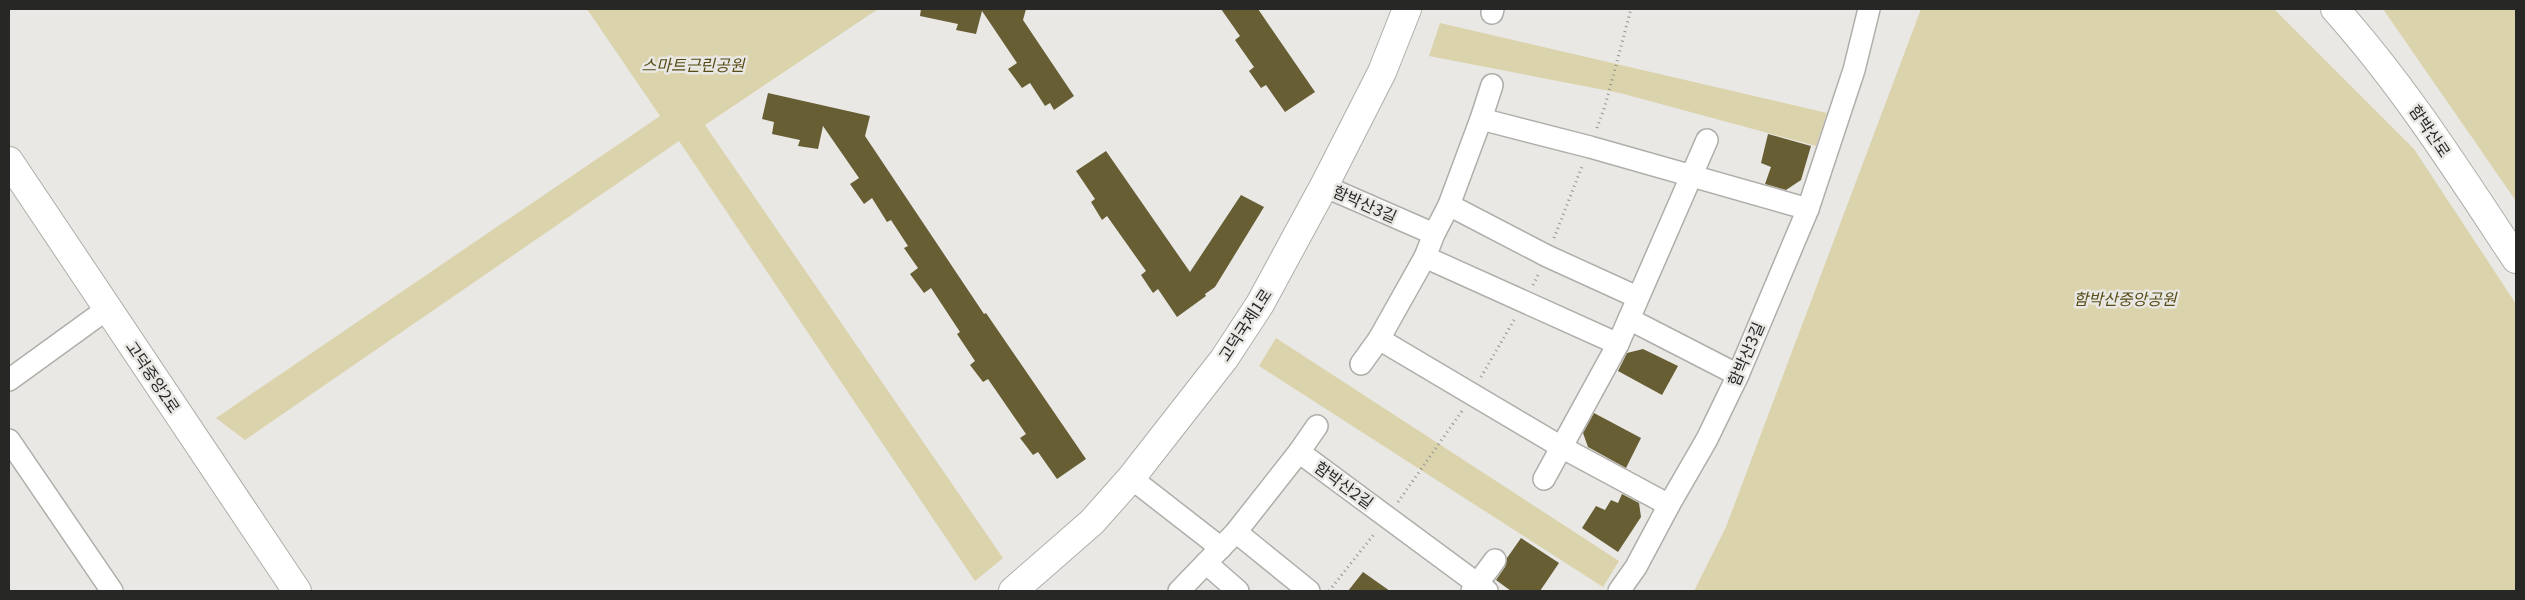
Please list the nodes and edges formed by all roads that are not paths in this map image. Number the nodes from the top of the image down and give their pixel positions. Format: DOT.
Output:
graph roads {
  1 [pos="1407,9"];
  2 [pos="1869,9"];
  3 [pos="2335,9"];
  4 [pos="1492,86"];
  5 [pos="1481,119"];
  6 [pos="1707,140"];
  7 [pos="9,161"];
  8 [pos="1691,175"];
  9 [pos="1324,186"];
  10 [pos="1449,205"];
  11 [pos="1808,209"];
  12 [pos="1434,234"];
  13 [pos="1425,257"];
  14 [pos="2516,259"];
  15 [pos="1638,297"];
  16 [pos="107,309"];
  17 [pos="1629,319"];
  18 [pos="1379,339"];
  19 [pos="1618,344"];
  20 [pos="1361,364"];
  21 [pos="1738,376"];
  22 [pos="9,380"];
  23 [pos="1317,426"];
  24 [pos="9,440"];
  25 [pos="1563,448"];
  26 [pos="1299,452"];
  27 [pos="1131,478"];
  28 [pos="1544,479"];
  29 [pos="1669,504"];
  30 [pos="1236,532"];
  31 [pos="1221,548"];
  32 [pos="1495,560"];
  33 [pos="1206,563"];
  34 [pos="1479,589"];
  35 [pos="112,591"];
  36 [pos="297,591"];
  37 [pos="1013,591"];
  38 [pos="1179,591"];
  39 [pos="1238,591"];
  40 [pos="1309,591"];
  41 [pos="1619,591"];
  1 -- 9 [label="street, 고덕국제1로"];
  2 -- 11 [label="street, 함박산3길"];
  3 -- 14 [label="street, 함박산로"];
  4 -- 5 [label="street"];
  5 -- 8 [label="street"];
  5 -- 10 [label="street"];
  6 -- 8 [label="street"];
  7 -- 16 [label="street, 고덕중앙2로"];
  8 -- 11 [label="street"];
  8 -- 15 [label="street"];
  9 -- 12 [label="street, 함박산3길"];
  9 -- 27 [label="street, 고덕국제1로"];
  10 -- 12 [label="street"];
  10 -- 15 [label="street"];
  11 -- 21 [label="street, 함박산3길"];
  12 -- 13 [label="street"];
  13 -- 18 [label="street"];
  13 -- 19 [label="street"];
  15 -- 17 [label="street"];
  16 -- 22 [label="street"];
  16 -- 36 [label="street, 고덕중앙2로"];
  17 -- 19 [label="street"];
  17 -- 21 [label="street"];
  18 -- 20 [label="street"];
  18 -- 25 [label="street"];
  19 -- 25 [label="street"];
  21 -- 29 [label="street, 함박산3길"];
  23 -- 26 [label="street"];
  24 -- 35 [label="street"];
  25 -- 28 [label="street"];
  25 -- 29 [label="street"];
  26 -- 30 [label="street, 함박산2길"];
  26 -- 34 [label="street, 함박산2길"];
  27 -- 31 [label="street"];
  27 -- 37 [label="street, 고덕국제1로"];
  29 -- 41 [label="street, 함박산3길"];
  30 -- 31 [label="street, 함박산2길"];
  30 -- 40 [label="street"];
  31 -- 33 [label="street, 함박산2길"];
  32 -- 34 [label="street"];
  33 -- 38 [label="street, 함박산2길"];
  33 -- 39 [label="street"];
}
